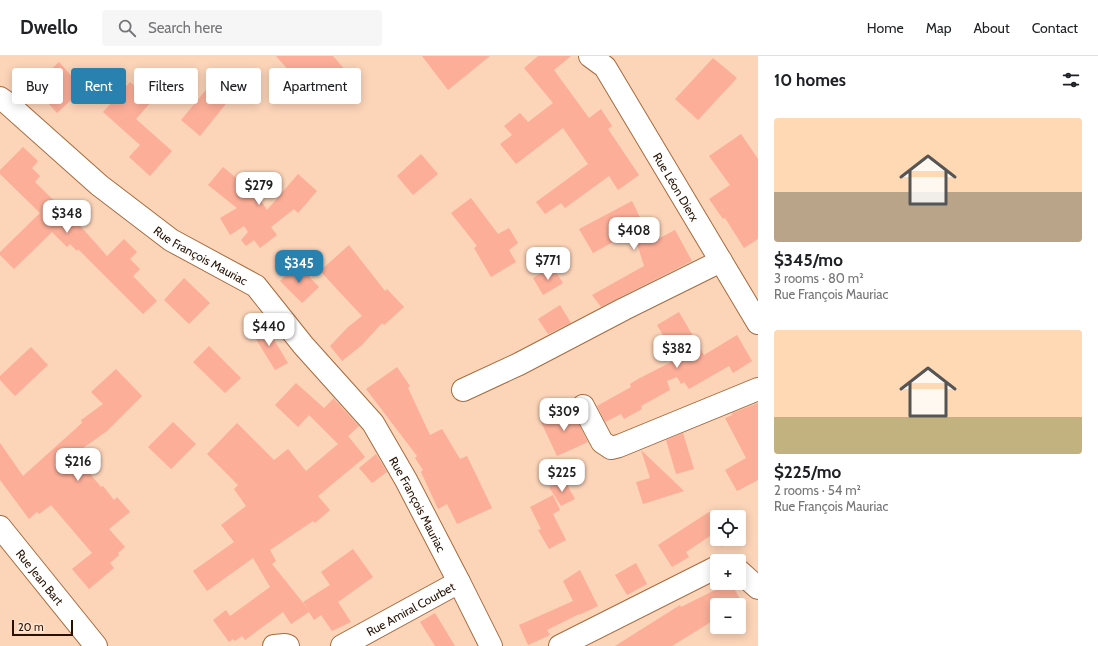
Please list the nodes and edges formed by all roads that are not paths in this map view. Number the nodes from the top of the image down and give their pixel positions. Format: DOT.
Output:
graph roads {
  1 [pos="590,56"];
  2 [pos="0,98"];
  3 [pos="721,261"];
  4 [pos="758,323"];
  5 [pos="758,389"];
  6 [pos="463,390"];
  7 [pos="583,406"];
  8 [pos="0,527"];
  9 [pos="710,571"];
  10 [pos="746,577"];
  11 [pos="458,582"];
  12 [pos="758,588"];
  13 [pos="96,646"];
  14 [pos="274,646"];
  15 [pos="288,646"];
  16 [pos="342,646"];
  17 [pos="491,646"];
  18 [pos="560,646"];
  1 -- 3 [label="street, Rue Léon Dierx"];
  2 -- 11 [label="street, Rue François Mauriac"];
  3 -- 4 [label="street, Rue Léon Dierx"];
  3 -- 6 [label="street"];
  5 -- 7 [label="street"];
  8 -- 13 [label="street, Rue Jean Bart"];
  9 -- 18 [label="street"];
  10 -- 12 [label="street"];
  11 -- 16 [label="street, Rue Amiral Courbet"];
  11 -- 17 [label="street, Rue Amiral Courbet"];
  14 -- 15 [label="street"];
}
